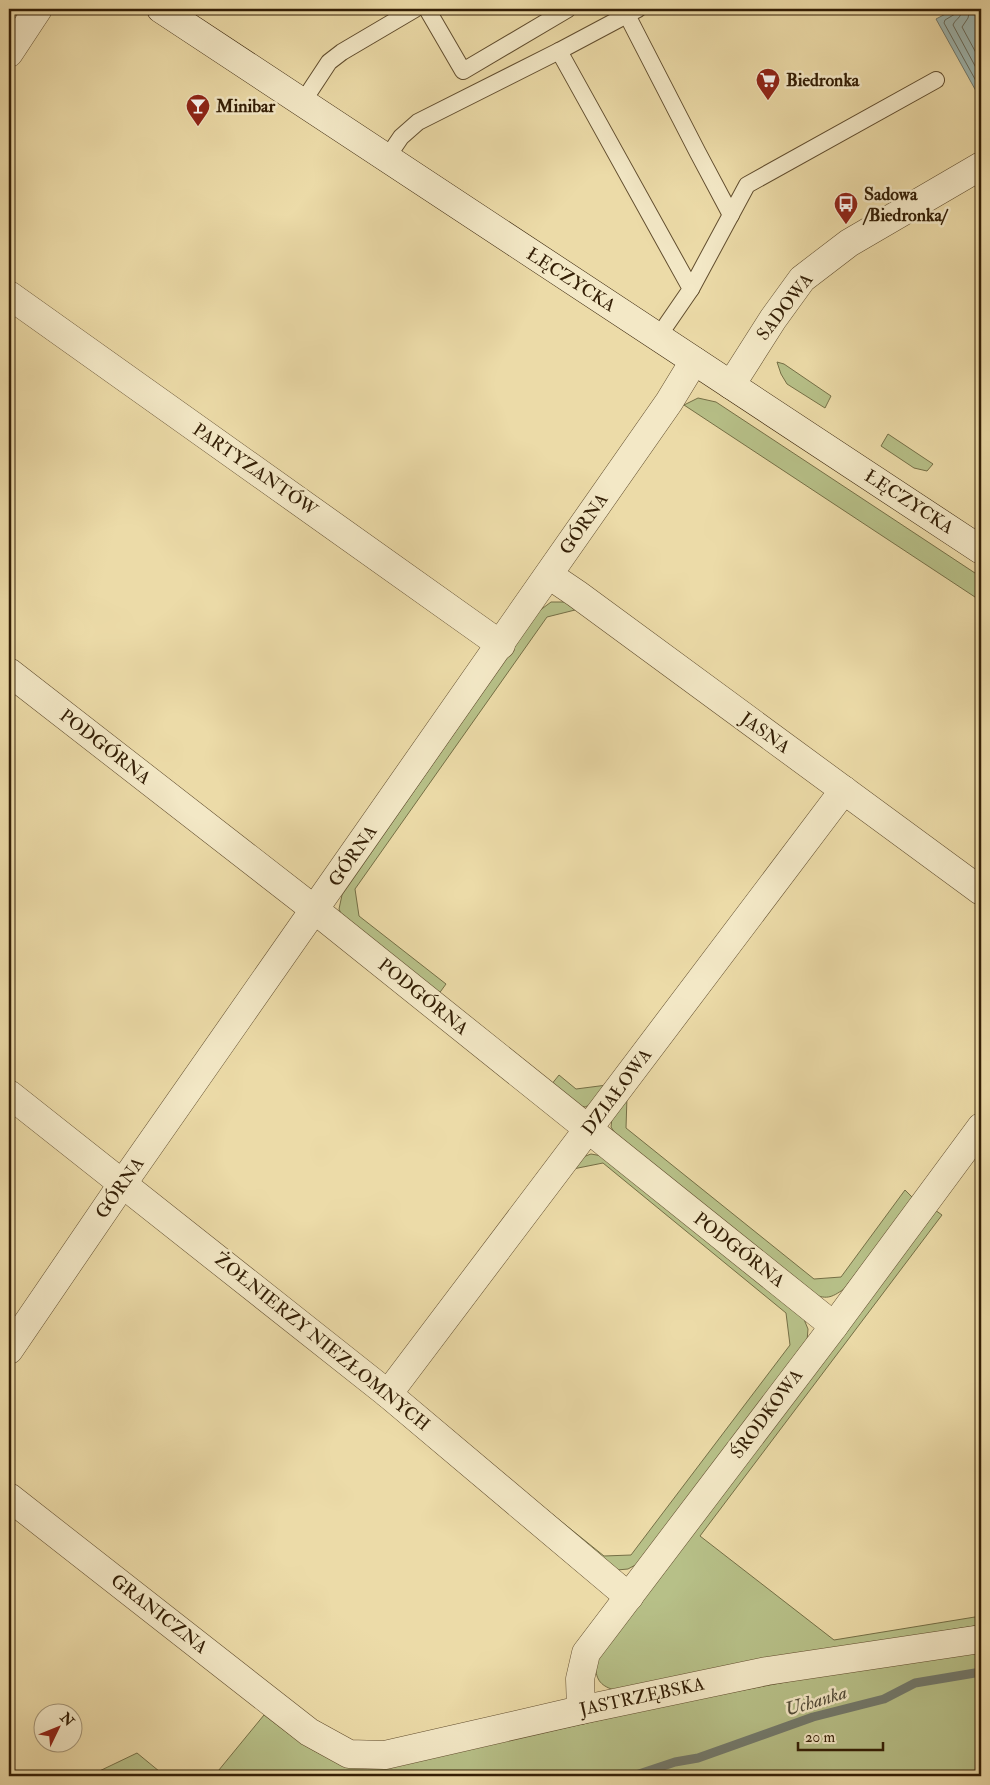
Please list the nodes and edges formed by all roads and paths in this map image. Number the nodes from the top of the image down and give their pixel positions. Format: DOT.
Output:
graph roads {
  1 [pos="38,9"];
  2 [pos="161,9"];
  3 [pos="415,9"];
  4 [pos="428,9"];
  5 [pos="568,9"];
  6 [pos="632,12"];
  7 [pos="559,51"];
  8 [pos="9,53"];
  9 [pos="936,80"];
  10 [pos="302,103"];
  11 [pos="386,159"];
  12 [pos="981,166"];
  13 [pos="732,215"];
  14 [pos="690,289"];
  15 [pos="9,295"];
  16 [pos="658,337"];
  17 [pos="694,361"];
  18 [pos="731,384"];
  19 [pos="981,550"];
  20 [pos="549,575"];
  21 [pos="501,644"];
  22 [pos="9,672"];
  23 [pos="844,790"];
  24 [pos="981,891"];
  25 [pos="315,910"];
  26 [pos="9,1094"];
  27 [pos="981,1127"];
  28 [pos="589,1129"];
  29 [pos="123,1183"];
  30 [pos="834,1326"];
  31 [pos="9,1350"];
  32 [pos="388,1394"];
  33 [pos="9,1497"];
  34 [pos="629,1597"];
  35 [pos="981,1639"];
  36 [pos="581,1710"];
  37 [pos="309,1732"];
  1 -- 8 [label="street"];
  2 -- 10 [label="street, ŁĘCZYCKA"];
  3 -- 10 [label="lane"];
  4 -- 5 [label="lane"];
  6 -- 7 [label="lane"];
  6 -- 13 [label="lane"];
  7 -- 11 [label="lane"];
  7 -- 14 [label="lane"];
  9 -- 13 [label="lane"];
  10 -- 11 [label="street, ŁĘCZYCKA"];
  11 -- 16 [label="street, ŁĘCZYCKA"];
  12 -- 18 [label="street, SADOWA"];
  13 -- 14 [label="lane"];
  14 -- 16 [label="lane"];
  15 -- 21 [label="street, PARTYZANTÓW"];
  16 -- 17 [label="street, ŁĘCZYCKA"];
  17 -- 18 [label="street, ŁĘCZYCKA"];
  17 -- 20 [label="street, GÓRNA"];
  18 -- 19 [label="street, ŁĘCZYCKA"];
  20 -- 21 [label="street, GÓRNA"];
  20 -- 23 [label="street, JASNA"];
  21 -- 25 [label="street, GÓRNA"];
  22 -- 25 [label="street, PODGÓRNA"];
  23 -- 24 [label="street, JASNA"];
  23 -- 28 [label="street, DZIAŁOWA"];
  25 -- 28 [label="street, PODGÓRNA"];
  25 -- 29 [label="street, GÓRNA"];
  26 -- 29 [label="street, ŻOŁNIERZY NIEZŁOMNYCH"];
  27 -- 30 [label="street, ŚRODKOWA"];
  28 -- 30 [label="street, PODGÓRNA"];
  28 -- 32 [label="street, DZIAŁOWA"];
  29 -- 31 [label="street, GÓRNA"];
  29 -- 32 [label="street, ŻOŁNIERZY NIEZŁOMNYCH"];
  30 -- 34 [label="street, ŚRODKOWA"];
  32 -- 34 [label="street, ŻOŁNIERZY NIEZŁOMNYCH"];
  33 -- 37 [label="street, GRANICZNA"];
  34 -- 36 [label="street, ŚRODKOWA"];
  35 -- 36 [label="street, JASTRZĘBSKA"];
  36 -- 37 [label="street, JASTRZĘBSKA"];
}
